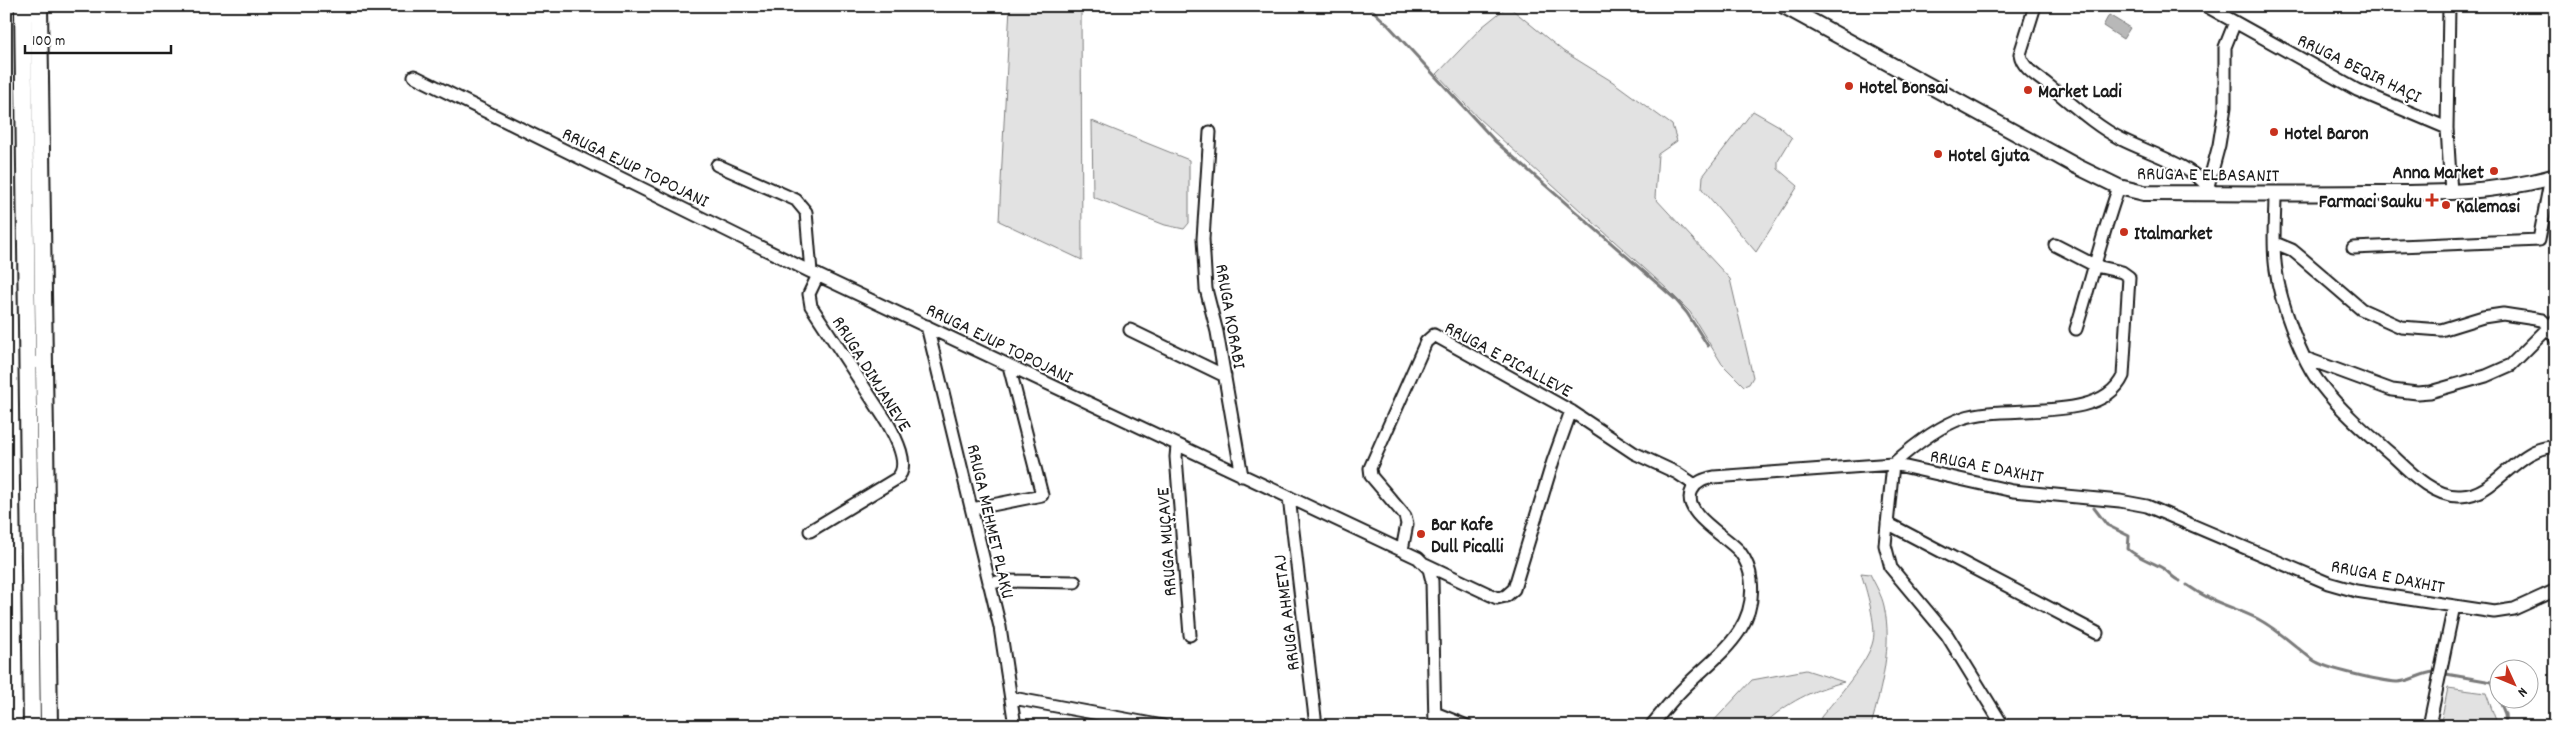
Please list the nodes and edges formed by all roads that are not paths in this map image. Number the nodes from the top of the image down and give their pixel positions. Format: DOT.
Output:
graph roads {
  1 [pos="23,6"];
  2 [pos="39,6"];
  3 [pos="1784,6"];
  4 [pos="2035,6"];
  5 [pos="2206,6"];
  6 [pos="2448,6"];
  7 [pos="2235,22"];
  8 [pos="414,76"];
  9 [pos="2447,128"];
  10 [pos="1210,132"];
  11 [pos="717,165"];
  12 [pos="2553,183"];
  13 [pos="2119,187"];
  14 [pos="2210,189"];
  15 [pos="2451,193"];
  16 [pos="2275,194"];
  17 [pos="2275,243"];
  18 [pos="2055,245"];
  19 [pos="2353,248"];
  20 [pos="2096,266"];
  21 [pos="814,274"];
  22 [pos="2553,324"];
  23 [pos="928,326"];
  24 [pos="2076,329"];
  25 [pos="1130,330"];
  26 [pos="2556,340"];
  27 [pos="2305,358"];
  28 [pos="1010,366"];
  29 [pos="1225,376"];
  30 [pos="1571,411"];
  31 [pos="1177,446"];
  32 [pos="2556,447"];
  33 [pos="1893,464"];
  34 [pos="1242,476"];
  35 [pos="1695,485"];
  36 [pos="1289,497"];
  37 [pos="972,509"];
  38 [pos="1887,523"];
  39 [pos="810,530"];
  40 [pos="1402,550"];
  41 [pos="1425,564"];
  42 [pos="1075,582"];
  43 [pos="990,584"];
  44 [pos="2556,590"];
  45 [pos="2454,606"];
  46 [pos="2097,633"];
  47 [pos="1190,635"];
  48 [pos="1013,698"];
  49 [pos="1436,713"];
  50 [pos="32,726"];
  51 [pos="49,726"];
  52 [pos="1015,726"];
  53 [pos="1163,726"];
  54 [pos="1316,726"];
  55 [pos="1435,726"];
  56 [pos="1467,726"];
  57 [pos="1651,726"];
  58 [pos="2003,726"];
  59 [pos="2429,726"];
  1 -- 50 [label="highway"];
  2 -- 51 [label="highway"];
  3 -- 13 [label="main road, RRUGA E ELBASANIT"];
  4 -- 14 [label="street"];
  5 -- 7 [label="street, RRUGA BEQIR HAÇI"];
  6 -- 9 [label="street"];
  7 -- 9 [label="street, RRUGA BEQIR HAÇI"];
  7 -- 14 [label="street"];
  8 -- 21 [label="street, RRUGA EJUP TOPOJANI"];
  9 -- 15 [label="street"];
  10 -- 29 [label="street, RRUGA KORABI"];
  11 -- 21 [label="street"];
  12 -- 15 [label="main road, RRUGA E ELBASANIT"];
  12 -- 19 [label="street"];
  13 -- 14 [label="main road, RRUGA E ELBASANIT"];
  13 -- 20 [label="street"];
  14 -- 16 [label="main road, RRUGA E ELBASANIT"];
  15 -- 16 [label="main road, RRUGA E ELBASANIT"];
  16 -- 17 [label="street"];
  17 -- 22 [label="street"];
  17 -- 27 [label="street"];
  18 -- 20 [label="street"];
  20 -- 24 [label="street"];
  20 -- 33 [label="street"];
  21 -- 23 [label="street, RRUGA EJUP TOPOJANI"];
  21 -- 39 [label="street, RRUGA DIMJANEVE"];
  22 -- 26 [label="street"];
  22 -- 27 [label="street"];
  23 -- 28 [label="street, RRUGA EJUP TOPOJANI"];
  23 -- 37 [label="street, RRUGA MEHMET PLAKU"];
  25 -- 29 [label="street"];
  27 -- 32 [label="street"];
  28 -- 31 [label="street, RRUGA EJUP TOPOJANI"];
  28 -- 37 [label="street"];
  29 -- 34 [label="street, RRUGA KORABI"];
  30 -- 35 [label="street, RRUGA E PICALLEVE"];
  30 -- 40 [label="street, RRUGA E PICALLEVE"];
  30 -- 41 [label="street, RRUGA E PICALLEVE"];
  31 -- 34 [label="street, RRUGA EJUP TOPOJANI"];
  31 -- 47 [label="street, RRUGA MUÇAVE"];
  33 -- 35 [label="street, RRUGA E DAXHIT"];
  33 -- 38 [label="street"];
  33 -- 45 [label="street, RRUGA E DAXHIT"];
  34 -- 36 [label="street, RRUGA EJUP TOPOJANI"];
  35 -- 57 [label="street"];
  36 -- 40 [label="street, RRUGA EJUP TOPOJANI"];
  36 -- 54 [label="street, RRUGA AHMETAJ"];
  37 -- 43 [label="street, RRUGA MEHMET PLAKU"];
  38 -- 46 [label="street"];
  38 -- 58 [label="street"];
  40 -- 41 [label="street, RRUGA EJUP TOPOJANI"];
  41 -- 49 [label="street"];
  42 -- 43 [label="street"];
  43 -- 48 [label="street, RRUGA MEHMET PLAKU"];
  44 -- 45 [label="street, RRUGA E DAXHIT"];
  45 -- 59 [label="street"];
  48 -- 52 [label="street, RRUGA MEHMET PLAKU"];
  48 -- 53 [label="street"];
  49 -- 55 [label="street"];
  49 -- 56 [label="street"];
}
